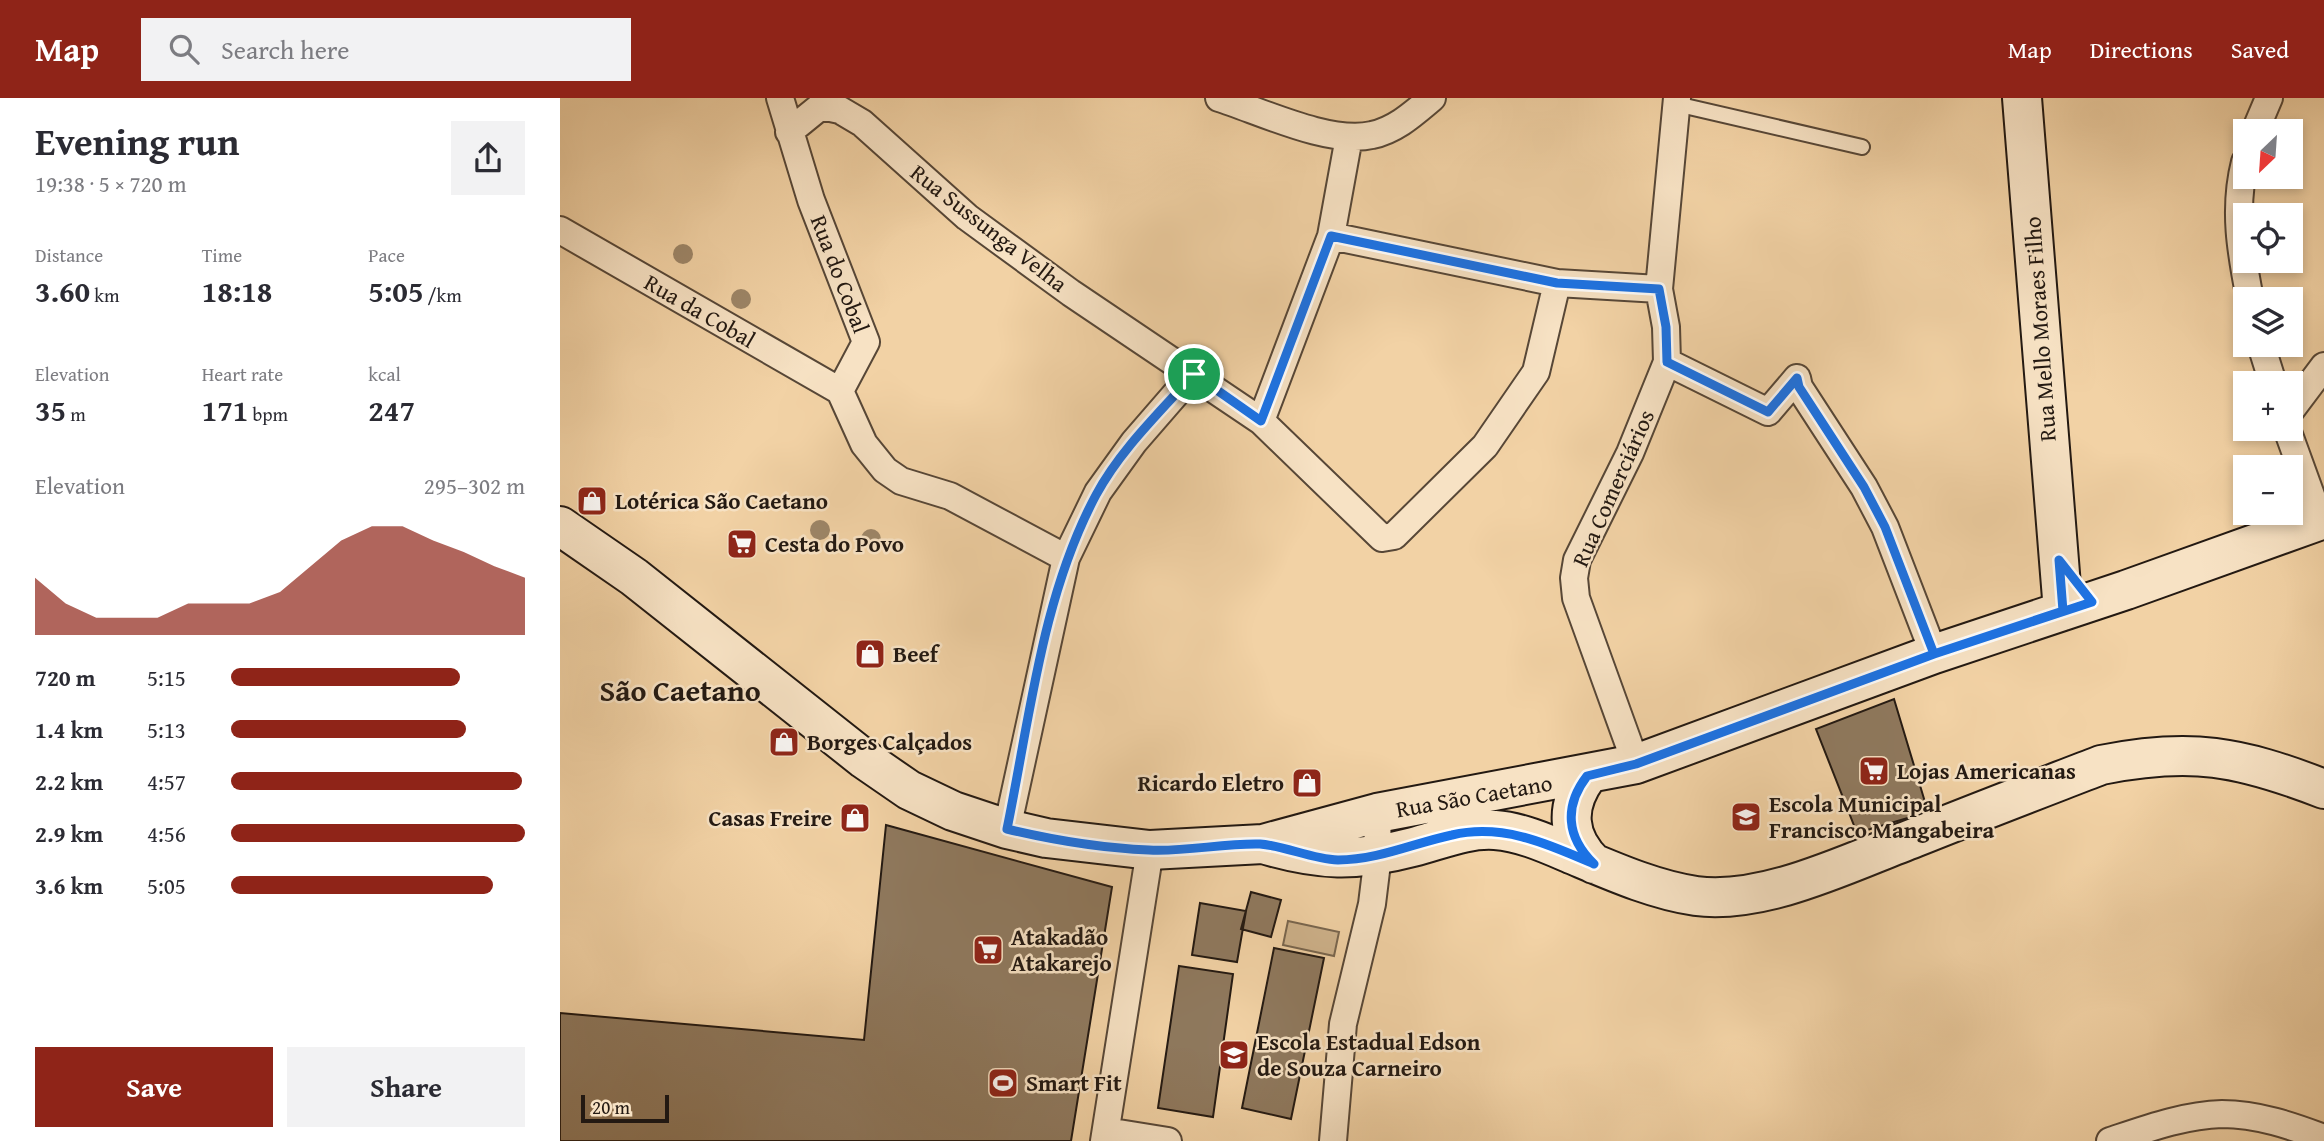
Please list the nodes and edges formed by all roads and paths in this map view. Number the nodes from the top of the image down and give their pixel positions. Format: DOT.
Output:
graph roads {
  1 [pos="780,98"];
  2 [pos="1219,98"];
  3 [pos="1432,98"];
  4 [pos="2022,98"];
  5 [pos="2269,98"];
  6 [pos="1676,101"];
  7 [pos="2260,119"];
  8 [pos="789,132"];
  9 [pos="1349,137"];
  10 [pos="1862,147"];
  11 [pos="2238,189"];
  12 [pos="560,230"];
  13 [pos="1331,236"];
  14 [pos="1557,283"];
  15 [pos="2248,287"];
  16 [pos="1659,289"];
  17 [pos="1667,362"];
  18 [pos="2324,366"];
  19 [pos="1194,374"];
  20 [pos="840,391"];
  21 [pos="2303,394"];
  22 [pos="1261,421"];
  23 [pos="2292,441"];
  24 [pos="2322,520"];
  25 [pos="560,526"];
  26 [pos="1066,558"];
  27 [pos="2078,607"];
  28 [pos="1934,654"];
  29 [pos="1636,764"];
  30 [pos="1587,776"];
  31 [pos="2324,789"];
  32 [pos="1377,813"];
  33 [pos="1007,829"];
  34 [pos="1263,844"];
  35 [pos="1150,850"];
  36 [pos="1378,855"];
  37 [pos="1594,864"];
  38 [pos="1105,1136"];
  39 [pos="2324,1138"];
  40 [pos="1168,1141"];
  41 [pos="1333,1141"];
  42 [pos="2110,1141"];
  1 -- 8 [label="street, Rua do Cobal"];
  2 -- 9 [label="street"];
  3 -- 9 [label="street"];
  4 -- 27 [label="main road, Rua Mello Moraes Filho"];
  5 -- 7 [label="street"];
  6 -- 10 [label="lane"];
  6 -- 16 [label="street, Rua Comerciários"];
  8 -- 19 [label="street, Rua Sussunga Velha"];
  8 -- 20 [label="street, Rua do Cobal"];
  9 -- 13 [label="street"];
  11 -- 15 [label="street"];
  12 -- 20 [label="street, Rua da Cobal"];
  13 -- 14 [label="street"];
  13 -- 22 [label="street"];
  14 -- 16 [label="street"];
  14 -- 22 [label="street, Rua Sussunga Velha"];
  16 -- 17 [label="street, Rua Comerciários"];
  17 -- 28 [label="street"];
  17 -- 29 [label="street, Rua Comerciários"];
  18 -- 21 [label="street"];
  19 -- 22 [label="street, Rua Sussunga Velha"];
  19 -- 26 [label="street"];
  20 -- 26 [label="street"];
  23 -- 24 [label="street"];
  24 -- 27 [label="main road, Rua São Caetano"];
  25 -- 33 [label="main road"];
  26 -- 33 [label="street"];
  27 -- 28 [label="main road, Rua São Caetano"];
  28 -- 29 [label="main road, Rua São Caetano"];
  29 -- 30 [label="main road, Rua São Caetano"];
  30 -- 32 [label="main road, Rua São Caetano"];
  30 -- 37 [label="main road"];
  31 -- 37 [label="main road"];
  32 -- 34 [label="main road, Rua São Caetano"];
  32 -- 36 [label="street"];
  33 -- 35 [label="main road"];
  34 -- 35 [label="main road"];
  34 -- 36 [label="main road"];
  35 -- 38 [label="street"];
  36 -- 37 [label="main road"];
  36 -- 41 [label="street"];
  38 -- 40 [label="street"];
  39 -- 42 [label="street"];
}
